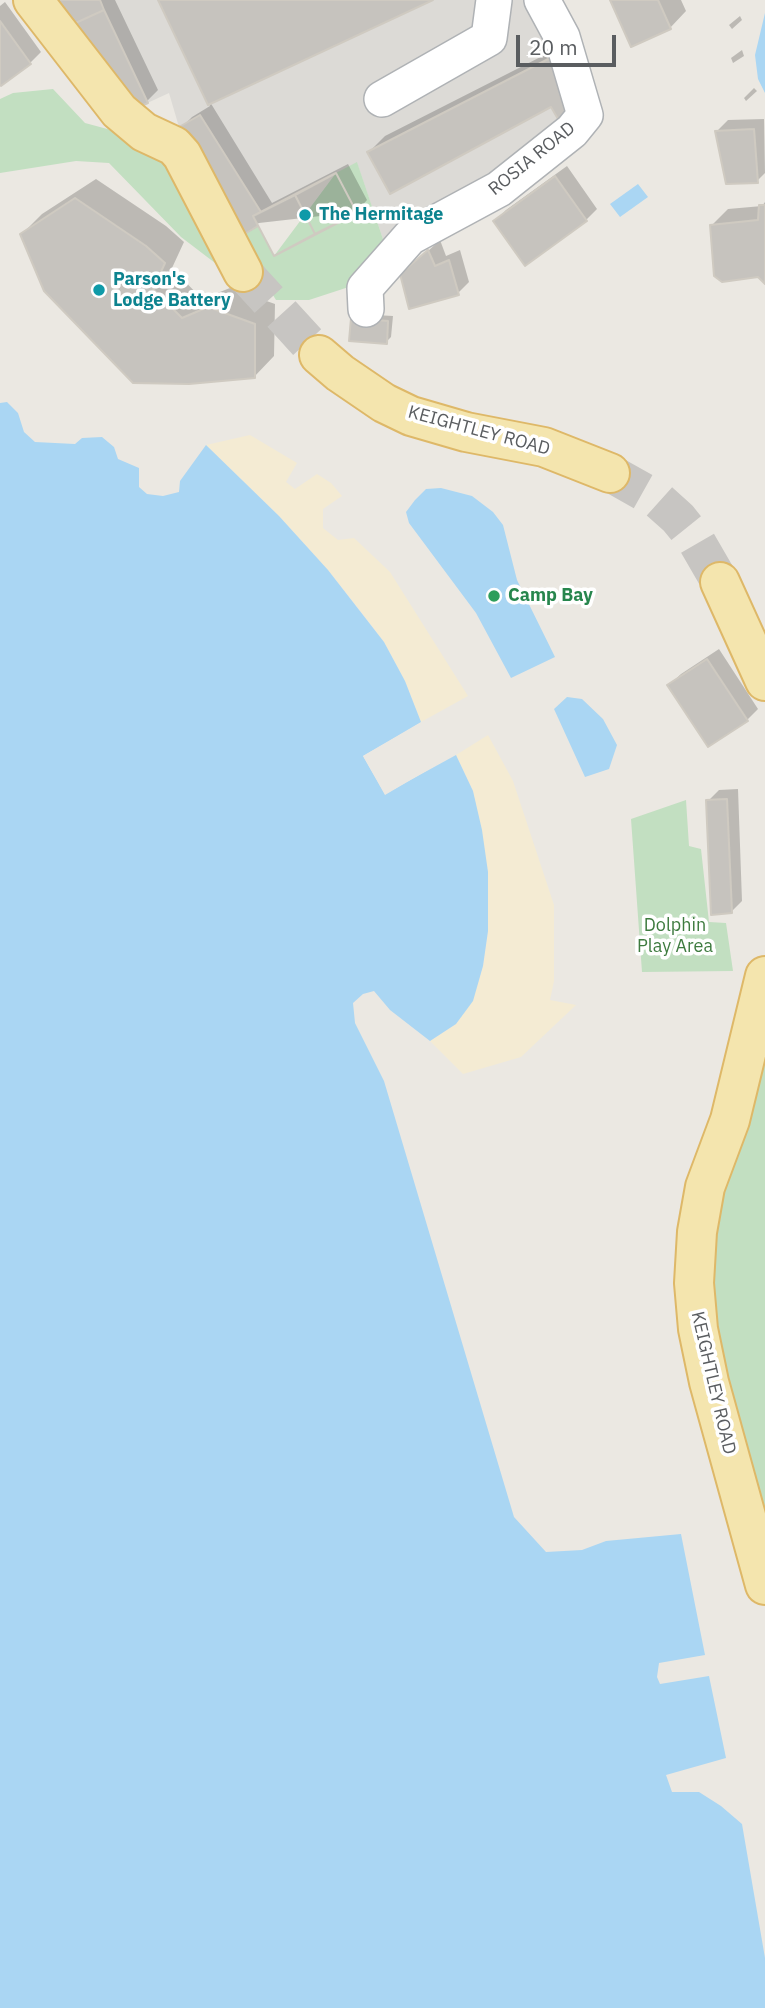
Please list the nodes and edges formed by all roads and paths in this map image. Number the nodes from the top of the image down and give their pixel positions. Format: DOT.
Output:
graph roads {
  1 [pos="33,0"];
  2 [pos="494,0"];
  3 [pos="542,0"];
  4 [pos="382,99"];
  5 [pos="243,272"];
  6 [pos="366,309"];
  7 [pos="319,355"];
  8 [pos="610,473"];
  9 [pos="720,582"];
  10 [pos="765,681"];
  11 [pos="765,976"];
  12 [pos="765,1585"];
  1 -- 5 [label="main road"];
  2 -- 4 [label="street"];
  3 -- 6 [label="street, ROSIA ROAD"];
  7 -- 8 [label="main road, KEIGHTLEY ROAD"];
  9 -- 10 [label="main road"];
  11 -- 12 [label="main road, KEIGHTLEY ROAD"];
}
